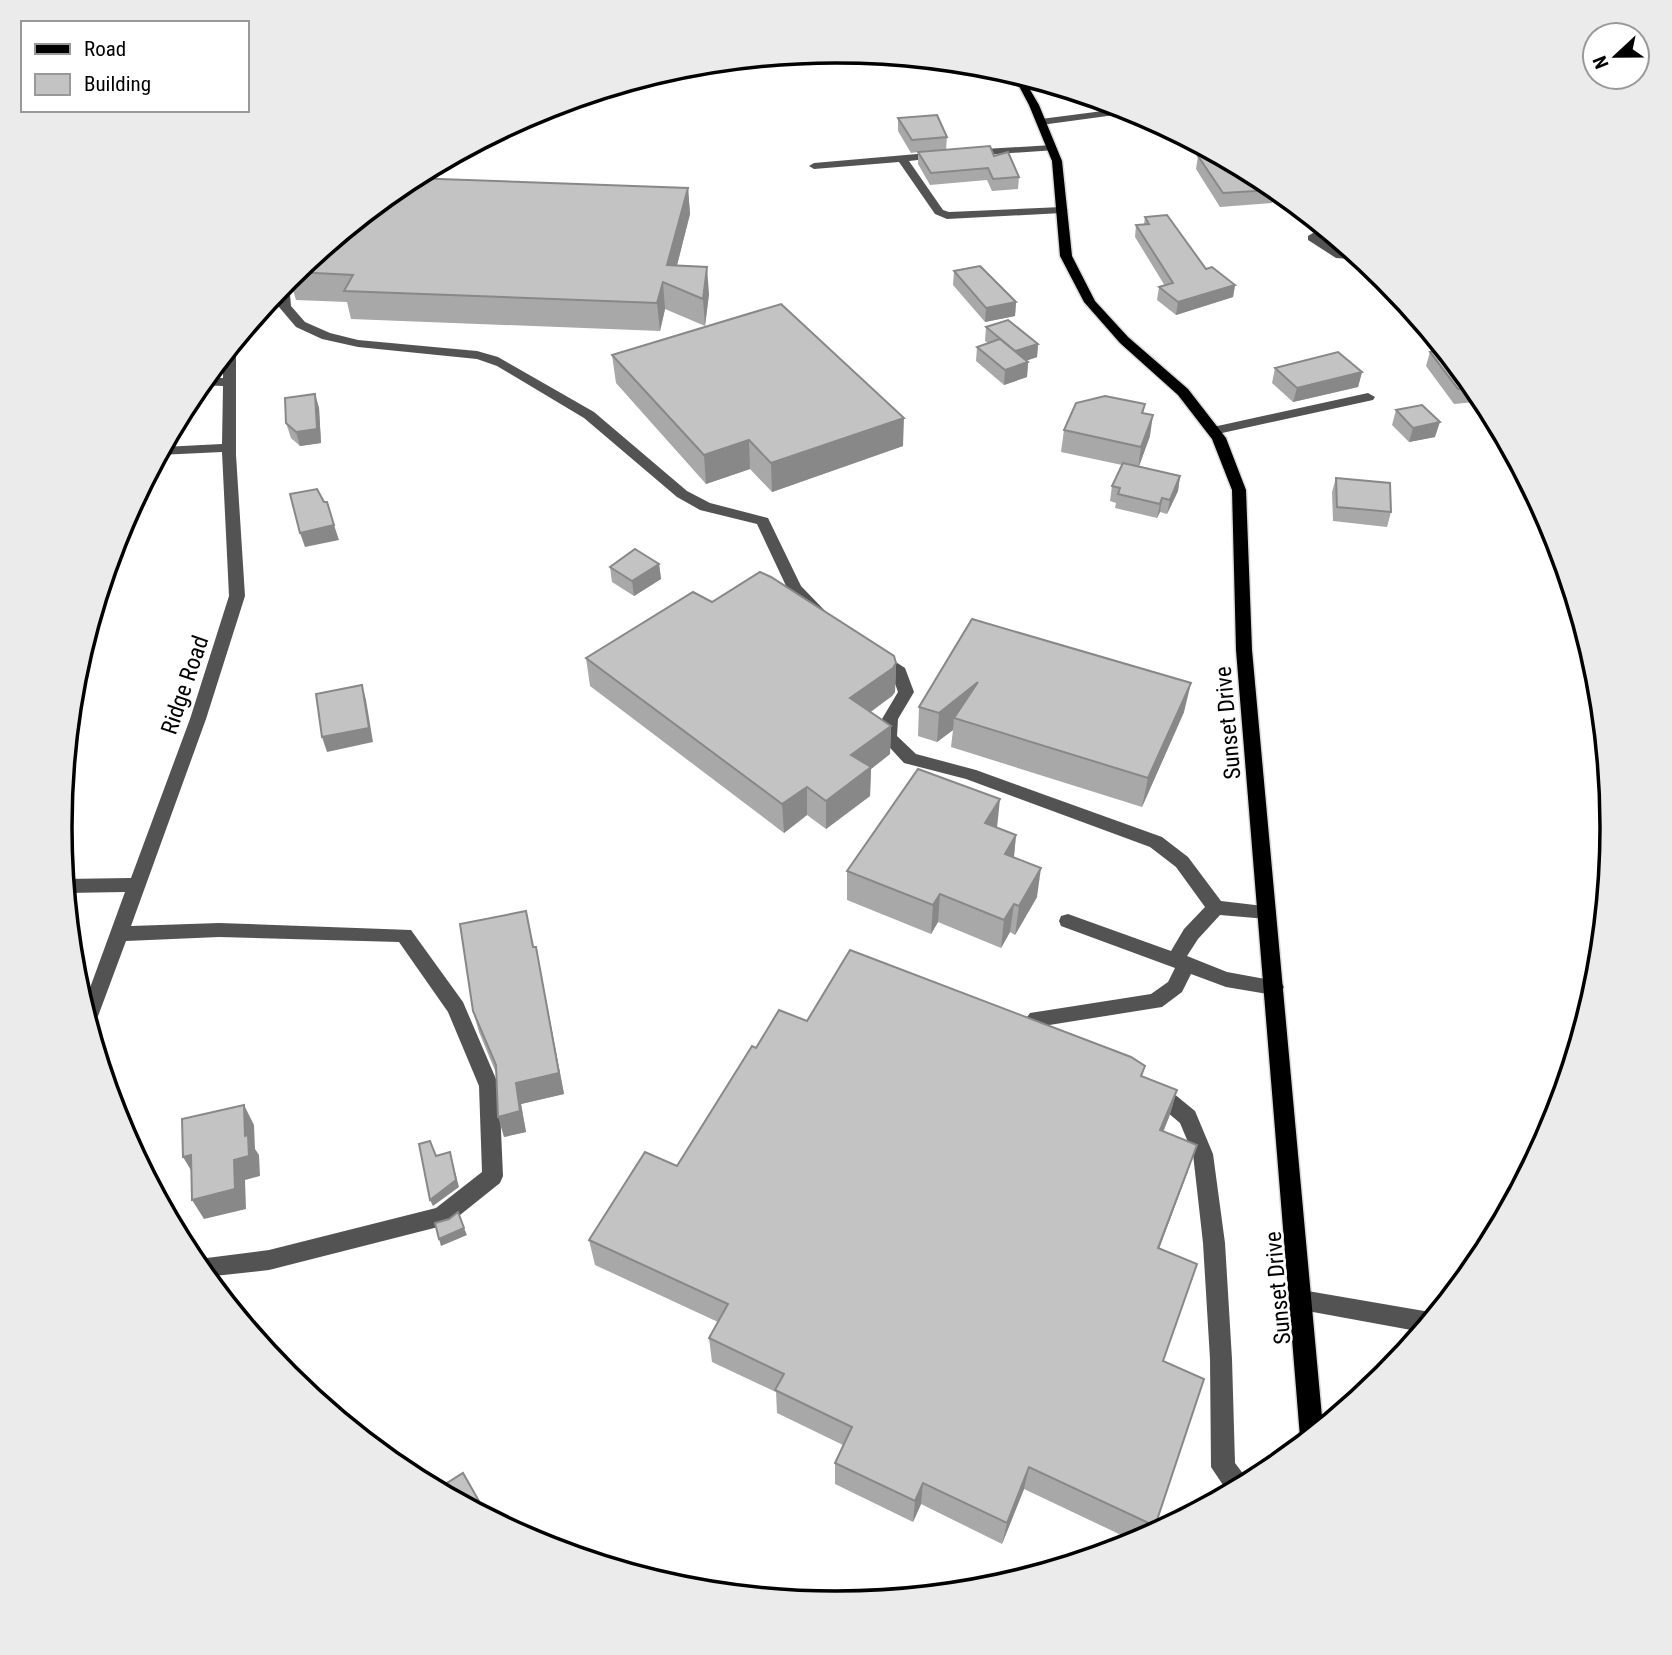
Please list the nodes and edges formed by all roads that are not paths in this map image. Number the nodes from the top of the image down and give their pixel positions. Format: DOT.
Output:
graph roads {
  1 [pos="1022,86"];
  2 [pos="1108,113"];
  3 [pos="1041,122"];
  4 [pos="1052,148"];
  5 [pos="902,158"];
  6 [pos="814,166"];
  7 [pos="1062,210"];
  8 [pos="1318,235"];
  9 [pos="1343,256"];
  10 [pos="283,300"];
  11 [pos="228,363"];
  12 [pos="215,382"];
  13 [pos="229,382"];
  14 [pos="1368,397"];
  15 [pos="1213,431"];
  16 [pos="229,448"];
  17 [pos="171,451"];
  18 [pos="836,627"];
  19 [pos="870,650"];
  20 [pos="137,885"];
  21 [pos="74,886"];
  22 [pos="1216,908"];
  23 [pos="1267,912"];
  24 [pos="1068,921"];
  25 [pos="118,934"];
  26 [pos="1181,962"];
  27 [pos="1274,987"];
  28 [pos="93,1005"];
  29 [pos="1066,1048"];
  30 [pos="1133,1077"];
  31 [pos="210,1267"];
  32 [pos="1302,1300"];
  33 [pos="1420,1321"];
  34 [pos="1311,1426"];
  35 [pos="1234,1480"];
  1 -- 3 [label="main road, Sunset Drive"];
  2 -- 3 [label="street"];
  3 -- 4 [label="main road, Sunset Drive"];
  4 -- 5 [label="street"];
  4 -- 7 [label="main road, Sunset Drive"];
  5 -- 6 [label="street"];
  5 -- 7 [label="street"];
  7 -- 15 [label="main road, Sunset Drive"];
  8 -- 9 [label="street"];
  10 -- 18 [label="street"];
  11 -- 13 [label="street, Ridge Road"];
  12 -- 13 [label="street"];
  13 -- 16 [label="street, Ridge Road"];
  14 -- 15 [label="street"];
  15 -- 23 [label="main road, Sunset Drive"];
  16 -- 17 [label="street"];
  16 -- 20 [label="street, Ridge Road"];
  19 -- 22 [label="street"];
  20 -- 21 [label="street"];
  20 -- 25 [label="street, Ridge Road"];
  22 -- 23 [label="street"];
  22 -- 26 [label="street"];
  23 -- 27 [label="main road, Sunset Drive"];
  24 -- 26 [label="street"];
  25 -- 28 [label="street, Ridge Road"];
  25 -- 31 [label="street"];
  26 -- 27 [label="street"];
  26 -- 29 [label="street"];
  27 -- 32 [label="main road, Sunset Drive"];
  30 -- 35 [label="street"];
  32 -- 33 [label="street"];
  32 -- 34 [label="main road, Sunset Drive"];
}
